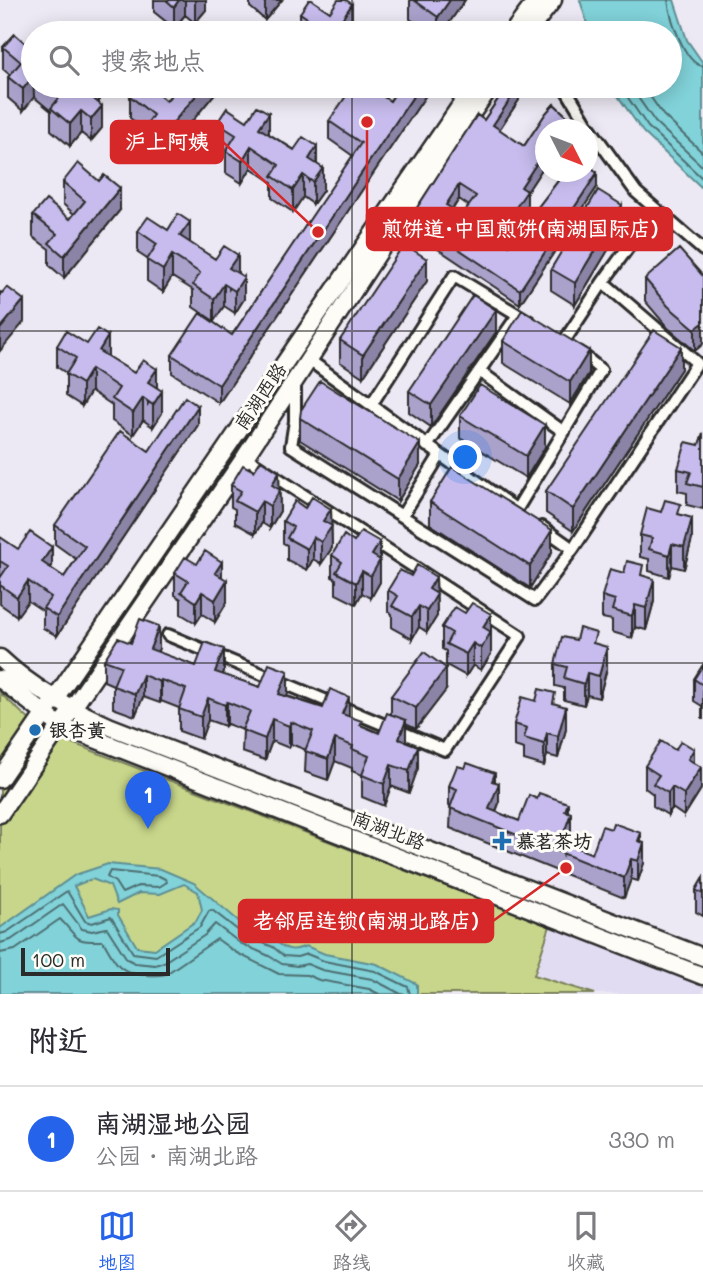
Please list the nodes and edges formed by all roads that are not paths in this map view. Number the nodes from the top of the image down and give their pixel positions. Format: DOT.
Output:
graph roads {
  1 [pos="524,0"];
  2 [pos="537,0"];
  3 [pos="553,0"];
  4 [pos="527,21"];
  5 [pos="530,21"];
  6 [pos="534,21"];
  7 [pos="459,98"];
  8 [pos="483,98"];
  9 [pos="571,98"];
  10 [pos="656,209"];
  11 [pos="703,250"];
  12 [pos="603,282"];
  13 [pos="518,315"];
  14 [pos="541,328"];
  15 [pos="553,334"];
  16 [pos="565,340"];
  17 [pos="309,360"];
  18 [pos="479,371"];
  19 [pos="295,382"];
  20 [pos="371,405"];
  21 [pos="564,432"];
  22 [pos="427,446"];
  23 [pos="440,455"];
  24 [pos="245,457"];
  25 [pos="517,509"];
  26 [pos="401,516"];
  27 [pos="573,549"];
  28 [pos="168,635"];
  29 [pos="0,658"];
  30 [pos="0,679"];
  31 [pos="54,699"];
  32 [pos="70,709"];
  33 [pos="43,715"];
  34 [pos="59,725"];
  35 [pos="0,779"];
  36 [pos="0,814"];
  37 [pos="703,957"];
  38 [pos="703,976"];
  1 -- 4 [label="street"];
  2 -- 5 [label="main road"];
  3 -- 6 [label="main road"];
  7 -- 31 [label="main road, 南湖西路"];
  8 -- 17 [label="main road, 南湖西路"];
  9 -- 10 [label="street"];
  10 -- 11 [label="street"];
  10 -- 12 [label="street"];
  12 -- 16 [label="street"];
  12 -- 27 [label="street"];
  13 -- 14 [label="street"];
  13 -- 18 [label="street"];
  13 -- 20 [label="street"];
  15 -- 16 [label="street"];
  16 -- 21 [label="street"];
  17 -- 19 [label="main road, 南湖西路"];
  17 -- 20 [label="street"];
  18 -- 21 [label="street"];
  18 -- 22 [label="street"];
  19 -- 24 [label="main road, 南湖西路"];
  19 -- 26 [label="street"];
  20 -- 22 [label="street"];
  21 -- 25 [label="street"];
  22 -- 23 [label="street"];
  23 -- 25 [label="street"];
  23 -- 26 [label="street"];
  24 -- 28 [label="street"];
  24 -- 32 [label="main road, 南湖西路"];
  25 -- 27 [label="street"];
  26 -- 27 [label="street"];
  29 -- 31 [label="main road, 南湖北路"];
  30 -- 33 [label="main road, 南湖北路"];
  31 -- 32 [label="main road, 南湖北路"];
  31 -- 33 [label="main road, 南湖西路"];
  32 -- 34 [label="main road, 南湖西路"];
  32 -- 37 [label="main road, 南湖北路"];
  33 -- 34 [label="main road, 南湖北路"];
  33 -- 35 [label="main road, 南湖西路"];
  34 -- 36 [label="main road, 南湖西路"];
  34 -- 38 [label="main road, 南湖北路"];
}
